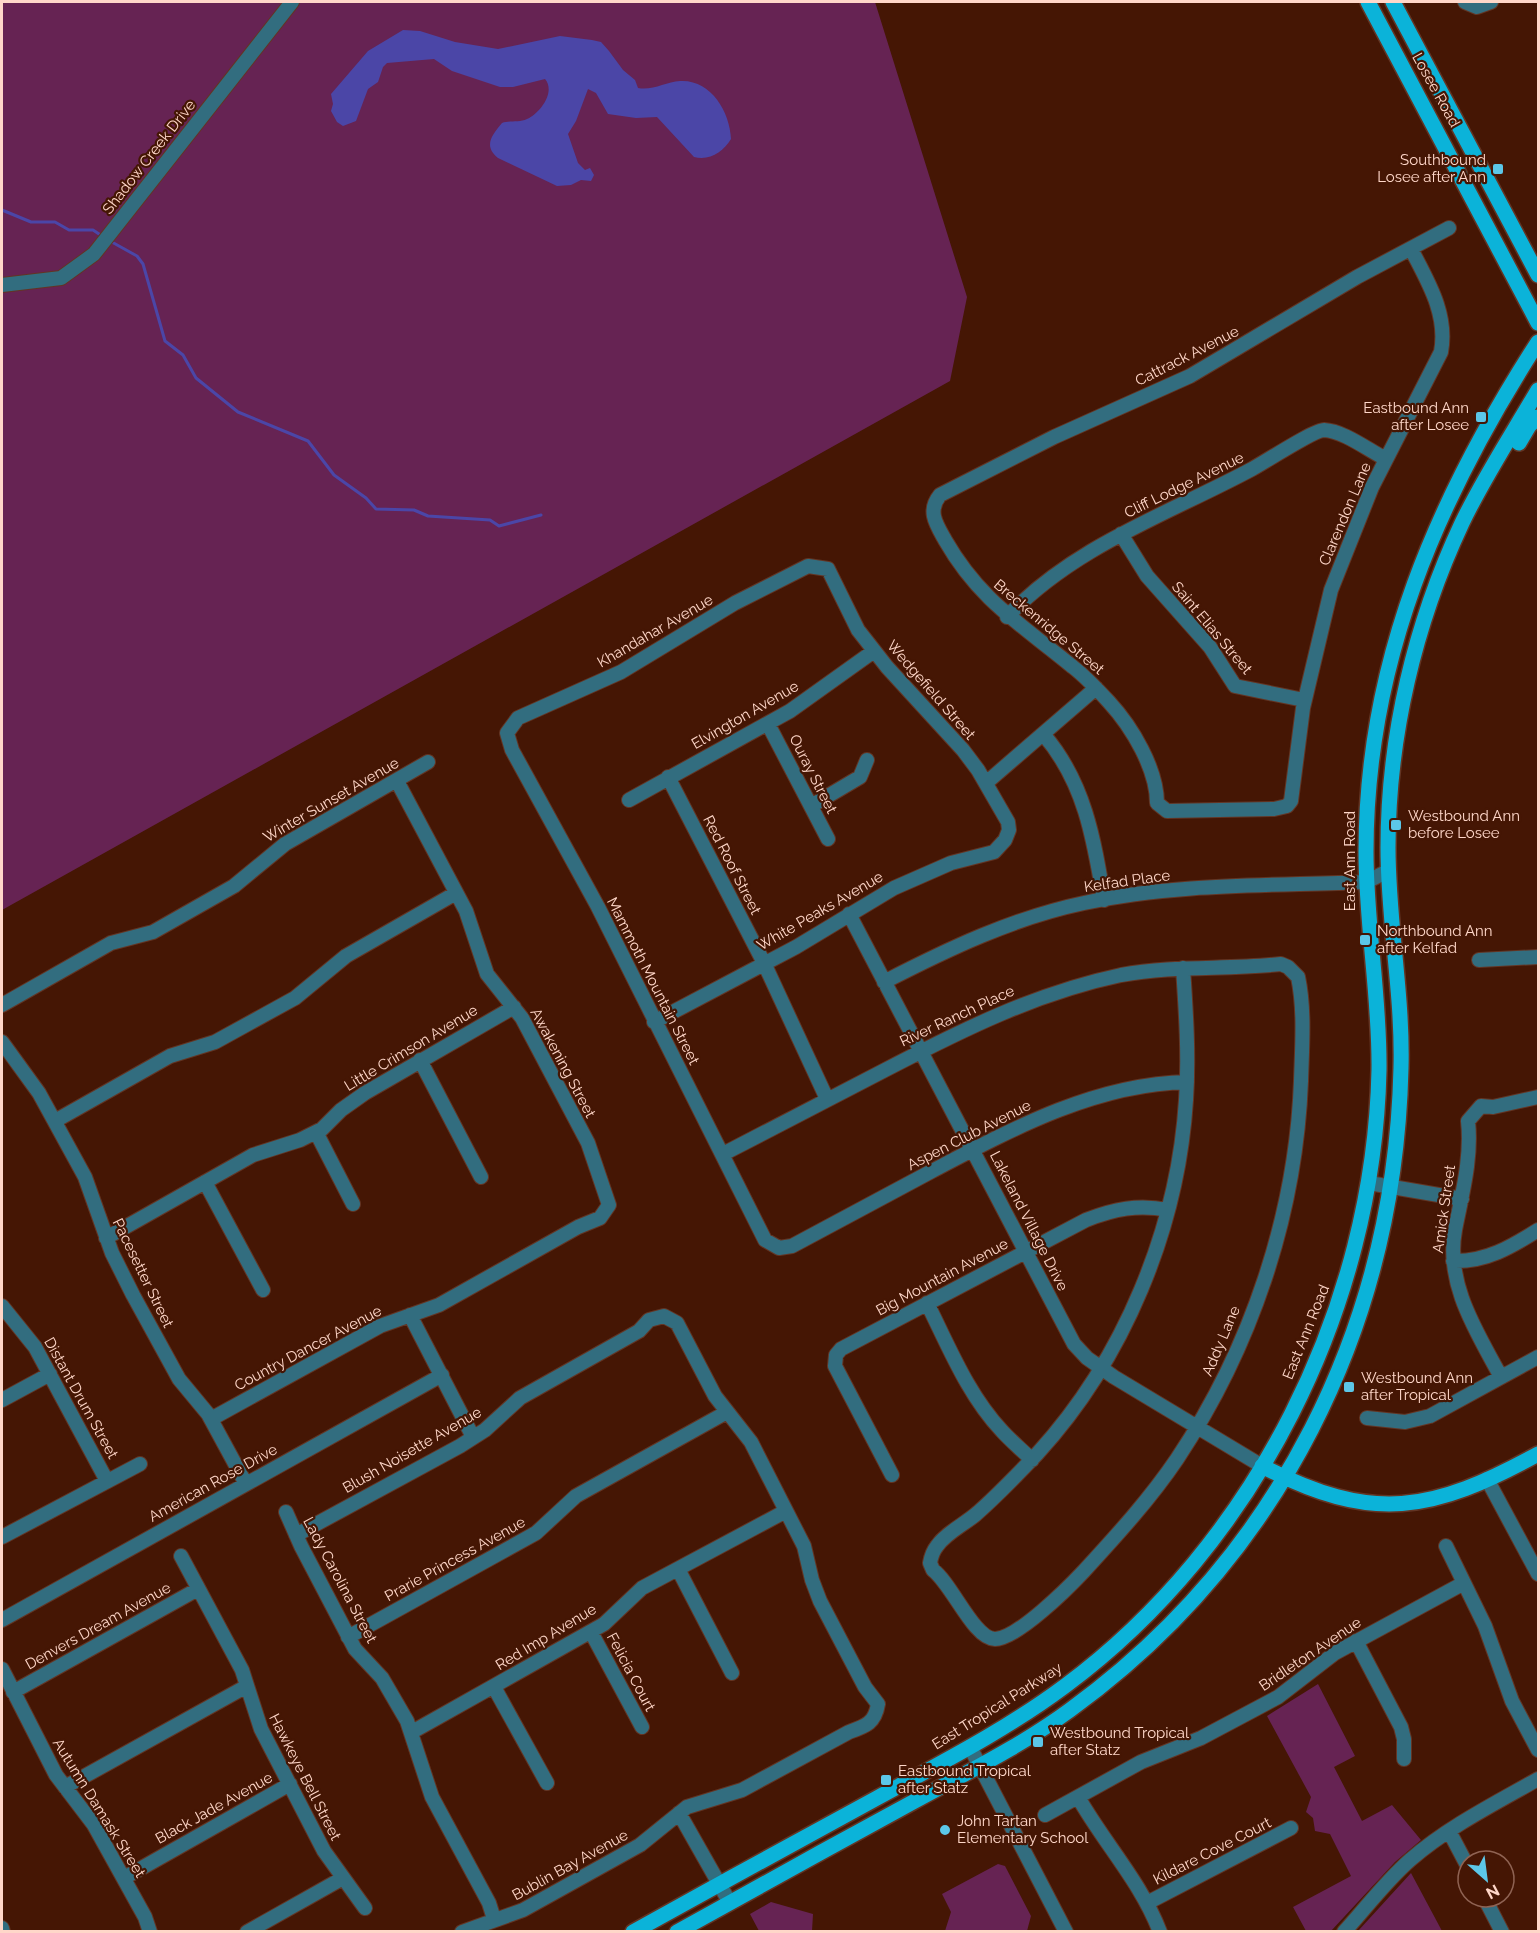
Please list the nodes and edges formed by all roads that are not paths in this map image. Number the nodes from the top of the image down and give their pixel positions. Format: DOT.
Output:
graph roads {
  1 [pos="292,2"];
  2 [pos="1368,2"];
  3 [pos="1393,2"];
  4 [pos="1491,2"];
  5 [pos="1471,4"];
  6 [pos="1449,228"];
  7 [pos="1411,249"];
  8 [pos="1532,253"];
  9 [pos="1539,275"];
  10 [pos="2,285"];
  11 [pos="1539,323"];
  12 [pos="1539,342"];
  13 [pos="1539,390"];
  14 [pos="1539,417"];
  15 [pos="1386,459"];
  16 [pos="1484,482"];
  17 [pos="934,502"];
  18 [pos="1121,534"];
  19 [pos="819,566"];
  20 [pos="1414,582"];
  21 [pos="1434,590"];
  22 [pos="1007,616"];
  23 [pos="874,651"];
  24 [pos="1096,688"];
  25 [pos="1304,700"];
  26 [pos="768,724"];
  27 [pos="509,727"];
  28 [pos="1044,735"];
  29 [pos="867,760"];
  30 [pos="428,762"];
  31 [pos="668,777"];
  32 [pos="397,781"];
  33 [pos="986,783"];
  34 [pos="628,800"];
  35 [pos="811,806"];
  36 [pos="1287,806"];
  37 [pos="828,839"];
  38 [pos="1005,840"];
  39 [pos="1388,871"];
  40 [pos="1366,882"];
  41 [pos="456,893"];
  42 [pos="1104,900"];
  43 [pos="849,914"];
  44 [pos="1539,957"];
  45 [pos="1479,960"];
  46 [pos="764,963"];
  47 [pos="1183,968"];
  48 [pos="1294,972"];
  49 [pos="884,982"];
  50 [pos="2,1005"];
  51 [pos="514,1007"];
  52 [pos="654,1022"];
  53 [pos="2,1042"];
  54 [pos="920,1051"];
  55 [pos="420,1060"];
  56 [pos="1187,1082"];
  57 [pos="1539,1097"];
  58 [pos="827,1099"];
  59 [pos="55,1121"];
  60 [pos="316,1132"];
  61 [pos="973,1149"];
  62 [pos="723,1154"];
  63 [pos="481,1178"];
  64 [pos="205,1182"];
  65 [pos="1369,1183"];
  66 [pos="1390,1186"];
  67 [pos="1461,1199"];
  68 [pos="353,1204"];
  69 [pos="609,1205"];
  70 [pos="1168,1210"];
  71 [pos="1539,1230"];
  72 [pos="106,1238"];
  73 [pos="776,1247"];
  74 [pos="1027,1250"];
  75 [pos="1453,1261"];
  76 [pos="263,1290"];
  77 [pos="927,1303"];
  78 [pos="2,1306"];
  79 [pos="410,1315"];
  80 [pos="1539,1357"];
  81 [pos="1101,1368"];
  82 [pos="50,1374"];
  83 [pos="441,1375"];
  84 [pos="1501,1377"];
  85 [pos="2,1401"];
  86 [pos="727,1412"];
  87 [pos="1367,1418"];
  88 [pos="211,1419"];
  89 [pos="1197,1428"];
  90 [pos="473,1437"];
  91 [pos="1539,1454"];
  92 [pos="1032,1460"];
  93 [pos="140,1464"];
  94 [pos="1263,1466"];
  95 [pos="892,1474"];
  96 [pos="1286,1478"];
  97 [pos="1487,1479"];
  98 [pos="107,1481"];
  99 [pos="246,1484"];
  100 [pos="786,1511"];
  101 [pos="286,1512"];
  102 [pos="296,1535"];
  103 [pos="2,1537"];
  104 [pos="1446,1546"];
  105 [pos="181,1556"];
  106 [pos="678,1569"];
  107 [pos="1539,1574"];
  108 [pos="1464,1583"];
  109 [pos="198,1589"];
  110 [pos="2,1620"];
  111 [pos="591,1632"];
  112 [pos="348,1637"];
  113 [pos="1356,1641"];
  114 [pos="2,1669"];
  115 [pos="732,1673"];
  116 [pos="248,1686"];
  117 [pos="494,1687"];
  118 [pos="13,1692"];
  119 [pos="642,1727"];
  120 [pos="412,1732"];
  121 [pos="970,1747"];
  122 [pos="1539,1750"];
  123 [pos="1404,1759"];
  124 [pos="980,1766"];
  125 [pos="1539,1779"];
  126 [pos="547,1783"];
  127 [pos="290,1784"];
  128 [pos="65,1787"];
  129 [pos="1078,1797"];
  130 [pos="679,1813"];
  131 [pos="1045,1815"];
  132 [pos="1292,1828"];
  133 [pos="1449,1831"];
  134 [pos="1458,1849"];
  135 [pos="124,1878"];
  136 [pos="343,1878"];
  137 [pos="719,1884"];
  138 [pos="730,1903"];
  139 [pos="1148,1903"];
  140 [pos="364,1908"];
  141 [pos="1490,1909"];
  142 [pos="494,1919"];
  143 [pos="150,1932"];
  144 [pos="247,1932"];
  145 [pos="462,1932"];
  146 [pos="633,1932"];
  147 [pos="677,1932"];
  148 [pos="1066,1932"];
  149 [pos="1161,1932"];
  150 [pos="1344,1932"];
  151 [pos="1502,1932"];
  1 -- 10 [label="street, Shadow Creek Drive"];
  2 -- 11 [label="main road, Losee Road"];
  3 -- 8 [label="main road, Losee Road"];
  4 -- 5 [label="street"];
  6 -- 7 [label="street, Cattrack Avenue"];
  7 -- 15 [label="street, Clarendon Lane"];
  7 -- 17 [label="street, Cattrack Avenue"];
  8 -- 9 [label="main road, Losee Road"];
  12 -- 20 [label="main road, East Ann Road"];
  13 -- 16 [label="main road"];
  14 -- 16 [label="main road"];
  15 -- 18 [label="street, Cliff Lodge Avenue"];
  15 -- 25 [label="street, Clarendon Lane"];
  16 -- 21 [label="main road"];
  17 -- 22 [label="street, Breckenridge Street"];
  18 -- 22 [label="street, Cliff Lodge Avenue"];
  18 -- 25 [label="street, Saint Elias Street"];
  19 -- 23 [label="street, Wedgefield Street"];
  19 -- 27 [label="street, Khandahar Avenue"];
  20 -- 21 [label="main road"];
  20 -- 40 [label="main road, East Ann Road"];
  21 -- 39 [label="main road"];
  22 -- 24 [label="street, Breckenridge Street"];
  23 -- 26 [label="street, Elvington Avenue"];
  23 -- 33 [label="street, Wedgefield Street"];
  24 -- 28 [label="street"];
  24 -- 36 [label="street, Breckenridge Street"];
  25 -- 36 [label="street, Clarendon Lane"];
  26 -- 31 [label="street, Elvington Avenue"];
  26 -- 35 [label="street, Ouray Street"];
  27 -- 52 [label="street, Mammoth Mountain Street"];
  28 -- 33 [label="street"];
  28 -- 42 [label="street"];
  29 -- 35 [label="street"];
  30 -- 32 [label="street, Winter Sunset Avenue"];
  31 -- 34 [label="street, Elvington Avenue"];
  31 -- 46 [label="street, Red Roof Street"];
  32 -- 41 [label="street, Awakening Street"];
  32 -- 50 [label="street, Winter Sunset Avenue"];
  33 -- 38 [label="street, Wedgefield Street"];
  35 -- 37 [label="street, Ouray Street"];
  38 -- 43 [label="street, White Peaks Avenue"];
  39 -- 40 [label="street, Kelfad Place"];
  39 -- 66 [label="main road"];
  40 -- 42 [label="street, Kelfad Place"];
  40 -- 65 [label="main road, East Ann Road"];
  41 -- 51 [label="street, Awakening Street"];
  41 -- 59 [label="street"];
  42 -- 49 [label="street, Kelfad Place"];
  43 -- 46 [label="street, White Peaks Avenue"];
  43 -- 49 [label="street, Lakeland Village Drive"];
  44 -- 45 [label="street"];
  46 -- 52 [label="street, White Peaks Avenue"];
  46 -- 58 [label="street, Red Roof Street"];
  47 -- 48 [label="street, River Ranch Place"];
  47 -- 54 [label="street, River Ranch Place"];
  47 -- 56 [label="street"];
  48 -- 89 [label="street, Addy Lane"];
  49 -- 54 [label="street, Lakeland Village Drive"];
  51 -- 55 [label="street, Little Crimson Avenue"];
  51 -- 69 [label="street, Awakening Street"];
  52 -- 62 [label="street, Mammoth Mountain Street"];
  53 -- 59 [label="street, Pacesetter Street"];
  54 -- 58 [label="street, River Ranch Place"];
  54 -- 61 [label="street, Lakeland Village Drive"];
  55 -- 60 [label="street, Little Crimson Avenue"];
  55 -- 63 [label="street"];
  56 -- 61 [label="street, Aspen Club Avenue"];
  56 -- 70 [label="street"];
  57 -- 67 [label="street, Amick Street"];
  58 -- 62 [label="street, River Ranch Place"];
  59 -- 72 [label="street, Pacesetter Street"];
  60 -- 64 [label="street, Little Crimson Avenue"];
  60 -- 68 [label="street"];
  61 -- 73 [label="street, Aspen Club Avenue"];
  61 -- 74 [label="street, Lakeland Village Drive"];
  62 -- 73 [label="street, Mammoth Mountain Street"];
  64 -- 72 [label="street, Little Crimson Avenue"];
  64 -- 76 [label="street"];
  65 -- 66 [label="street"];
  65 -- 94 [label="main road, East Ann Road"];
  66 -- 67 [label="street"];
  66 -- 96 [label="main road"];
  67 -- 75 [label="street, Amick Street"];
  69 -- 79 [label="street, Country Dancer Avenue"];
  70 -- 74 [label="street, Big Mountain Avenue"];
  70 -- 81 [label="street"];
  71 -- 75 [label="street"];
  72 -- 88 [label="street, Pacesetter Street"];
  74 -- 77 [label="street, Big Mountain Avenue"];
  74 -- 81 [label="street, Lakeland Village Drive"];
  75 -- 84 [label="street, Amick Street"];
  77 -- 92 [label="street"];
  77 -- 95 [label="street, Big Mountain Avenue"];
  78 -- 82 [label="street, Distant Drum Street"];
  79 -- 83 [label="street"];
  79 -- 88 [label="street, Country Dancer Avenue"];
  80 -- 84 [label="street"];
  81 -- 89 [label="street, Lakeland Village Drive"];
  81 -- 92 [label="street"];
  82 -- 85 [label="street"];
  82 -- 98 [label="street, Distant Drum Street"];
  83 -- 90 [label="street"];
  83 -- 99 [label="street, American Rose Drive"];
  84 -- 87 [label="street"];
  86 -- 90 [label="street, Blush Noisette Avenue"];
  86 -- 100 [label="street"];
  86 -- 112 [label="street, Prarie Princess Avenue"];
  88 -- 99 [label="street, Pacesetter Street"];
  89 -- 92 [label="street, Addy Lane"];
  89 -- 94 [label="street, Lakeland Village Drive"];
  90 -- 102 [label="street, Blush Noisette Avenue"];
  91 -- 97 [label="main road"];
  93 -- 98 [label="street"];
  94 -- 96 [label="main road"];
  94 -- 121 [label="main road, East Tropical Parkway"];
  96 -- 97 [label="main road"];
  96 -- 124 [label="main road"];
  97 -- 107 [label="street"];
  98 -- 103 [label="street"];
  99 -- 110 [label="street, American Rose Drive"];
  100 -- 106 [label="street, Red Imp Avenue"];
  100 -- 130 [label="street, Bublin Bay Avenue"];
  101 -- 102 [label="street, Lady Carolina Street"];
  102 -- 112 [label="street, Lady Carolina Street"];
  104 -- 108 [label="street"];
  105 -- 109 [label="street, Hawkeye Bell Street"];
  106 -- 111 [label="street, Red Imp Avenue"];
  106 -- 115 [label="street"];
  108 -- 113 [label="street, Bridleton Avenue"];
  108 -- 122 [label="street"];
  109 -- 116 [label="street, Hawkeye Bell Street"];
  109 -- 118 [label="street, Denvers Dream Avenue"];
  111 -- 117 [label="street, Red Imp Avenue"];
  111 -- 119 [label="street, Felicia Court"];
  112 -- 120 [label="street, Lady Carolina Street"];
  113 -- 123 [label="street"];
  113 -- 129 [label="street, Bridleton Avenue"];
  114 -- 118 [label="street, Autumn Damask Street"];
  116 -- 127 [label="street, Hawkeye Bell Street"];
  116 -- 128 [label="street"];
  117 -- 120 [label="street, Red Imp Avenue"];
  117 -- 126 [label="street"];
  118 -- 128 [label="street, Autumn Damask Street"];
  120 -- 142 [label="street, Lady Carolina Street"];
  121 -- 124 [label="street"];
  121 -- 137 [label="main road, East Tropical Parkway"];
  124 -- 138 [label="main road"];
  124 -- 148 [label="street"];
  125 -- 133 [label="street"];
  127 -- 135 [label="street, Black Jade Avenue"];
  127 -- 136 [label="street, Hawkeye Bell Street"];
  128 -- 135 [label="street, Autumn Damask Street"];
  129 -- 131 [label="street, Bridleton Avenue"];
  129 -- 139 [label="street"];
  130 -- 137 [label="street"];
  130 -- 142 [label="street, Bublin Bay Avenue"];
  132 -- 139 [label="street, Kildare Cove Court"];
  133 -- 134 [label="street"];
  133 -- 150 [label="street"];
  135 -- 143 [label="street, Autumn Damask Street"];
  136 -- 140 [label="street, Hawkeye Bell Street"];
  136 -- 144 [label="street"];
  137 -- 138 [label="street"];
  137 -- 146 [label="main road, East Tropical Parkway"];
  138 -- 147 [label="main road"];
  139 -- 149 [label="street"];
  141 -- 151 [label="street"];
  142 -- 145 [label="street, Bublin Bay Avenue"];
}
